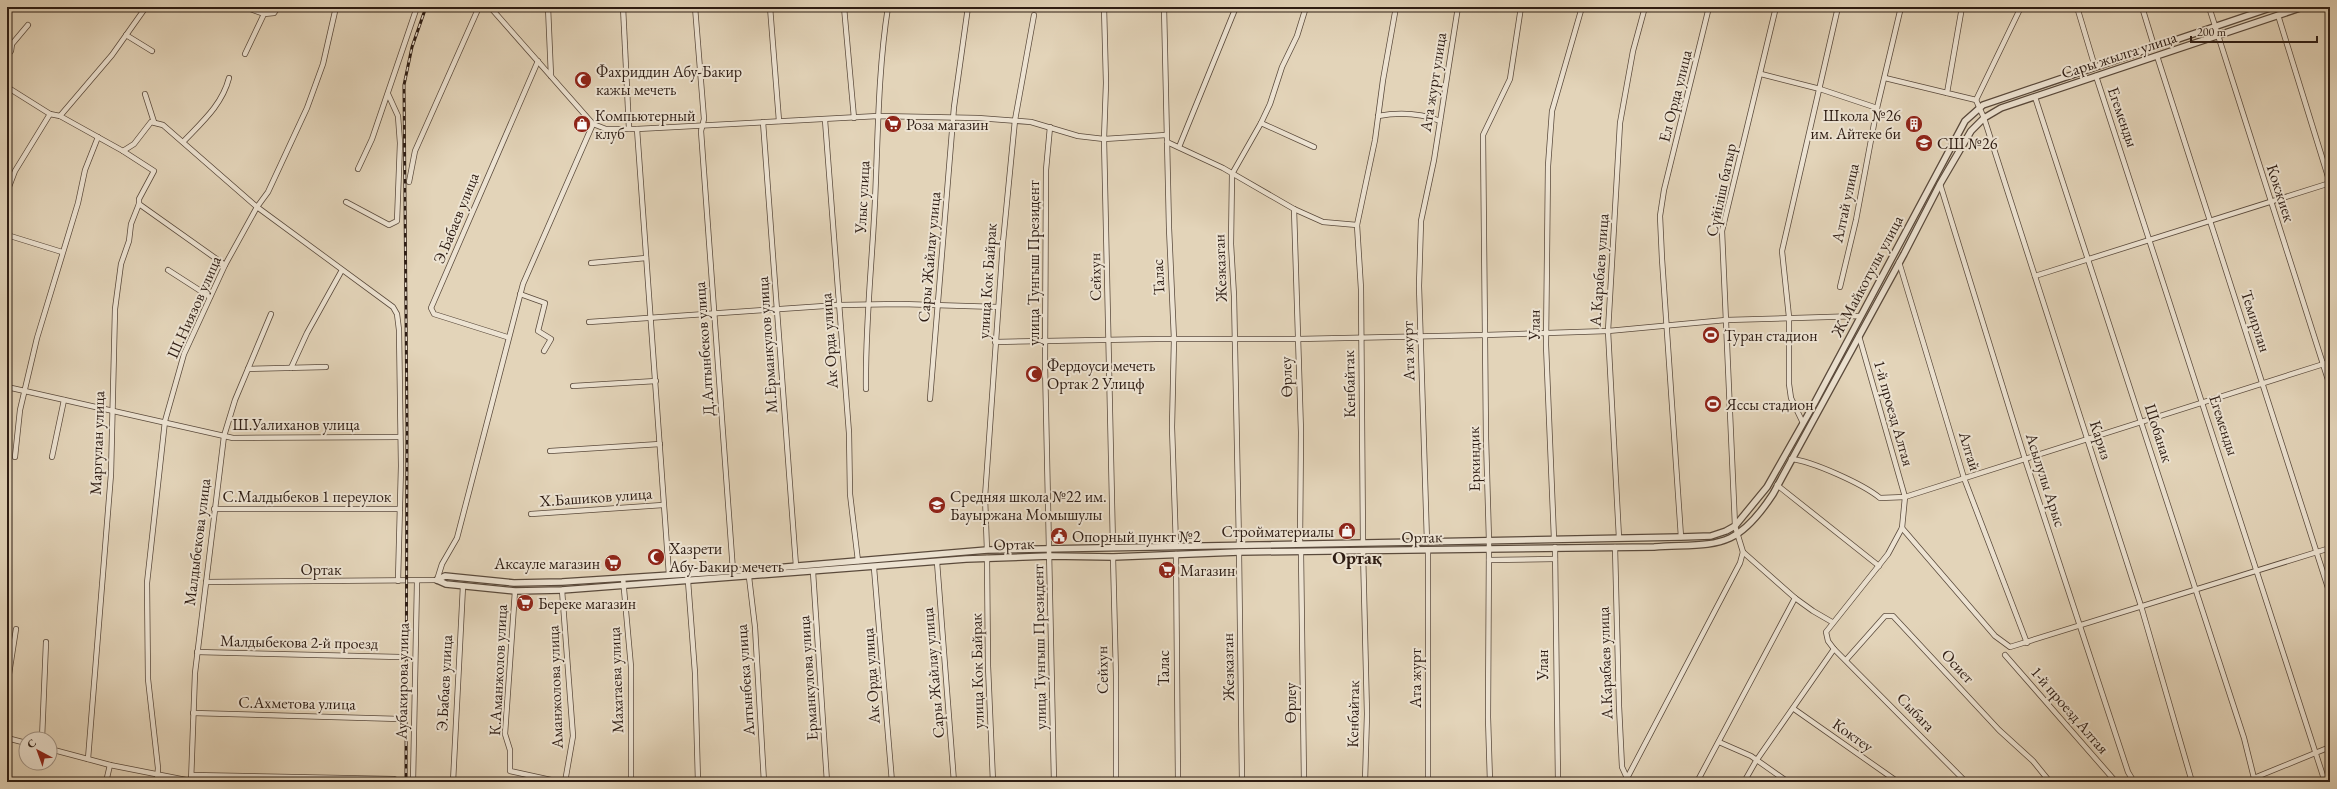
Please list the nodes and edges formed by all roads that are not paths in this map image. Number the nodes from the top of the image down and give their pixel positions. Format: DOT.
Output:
graph roads {
  1 [pos="146,7"];
  2 [pos="245,7"];
  3 [pos="278,7"];
  4 [pos="336,7"];
  5 [pos="417,7"];
  6 [pos="479,7"];
  7 [pos="490,7"];
  8 [pos="548,7"];
  9 [pos="623,7"];
  10 [pos="695,7"];
  11 [pos="770,7"];
  12 [pos="844,7"];
  13 [pos="888,7"];
  14 [pos="968,7"];
  15 [pos="1104,7"];
  16 [pos="1164,7"];
  17 [pos="1236,7"];
  18 [pos="1306,7"];
  19 [pos="1396,7"];
  20 [pos="1458,7"];
  21 [pos="1521,7"];
  22 [pos="1582,7"];
  23 [pos="1645,7"];
  24 [pos="1708,7"];
  25 [pos="1776,7"];
  26 [pos="1838,7"];
  27 [pos="1901,7"];
  28 [pos="1962,7"];
  29 [pos="2021,7"];
  30 [pos="2077,7"];
  31 [pos="2142,7"];
  32 [pos="2209,7"];
  33 [pos="2272,7"];
  34 [pos="2302,7"];
  35 [pos="264,14"];
  36 [pos="2278,15"];
  37 [pos="1034,16"];
  38 [pos="28,25"];
  39 [pos="2216,27"];
  40 [pos="126,35"];
  41 [pos="2218,36"];
  42 [pos="2154,46"];
  43 [pos="152,51"];
  44 [pos="245,54"];
  45 [pos="7,56"];
  46 [pos="2157,56"];
  47 [pos="538,61"];
  48 [pos="2095,67"];
  49 [pos="1761,74"];
  50 [pos="551,76"];
  51 [pos="2096,76"];
  52 [pos="229,78"];
  53 [pos="1885,78"];
  54 [pos="7,87"];
  55 [pos="2033,87"];
  56 [pos="1820,89"];
  57 [pos="1947,93"];
  58 [pos="145,94"];
  59 [pos="388,94"];
  60 [pos="2035,97"];
  61 [pos="1976,100"];
  62 [pos="1980,107"];
  63 [pos="1877,108"];
  64 [pos="50,114"];
  65 [pos="60,116"];
  66 [pos="878,116"];
  67 [pos="1378,116"];
  68 [pos="854,118"];
  69 [pos="953,118"];
  70 [pos="1984,118"];
  71 [pos="825,120"];
  72 [pos="1015,120"];
  73 [pos="779,121"];
  74 [pos="1440,121"];
  75 [pos="154,122"];
  76 [pos="763,122"];
  77 [pos="1261,123"];
  78 [pos="593,124"];
  79 [pos="702,125"];
  80 [pos="1050,127"];
  81 [pos="629,129"];
  82 [pos="637,129"];
  83 [pos="1166,135"];
  84 [pos="98,137"];
  85 [pos="1104,139"];
  86 [pos="183,142"];
  87 [pos="1167,142"];
  88 [pos="1314,146"];
  89 [pos="1179,147"];
  90 [pos="123,151"];
  91 [pos="1434,160"];
  92 [pos="358,169"];
  93 [pos="1232,174"];
  94 [pos="409,182"];
  95 [pos="2330,183"];
  96 [pos="1940,184"];
  97 [pos="8,185"];
  98 [pos="7,192"];
  99 [pos="346,202"];
  100 [pos="2270,202"];
  101 [pos="139,204"];
  102 [pos="257,207"];
  103 [pos="1294,209"];
  104 [pos="2209,221"];
  105 [pos="1357,225"];
  106 [pos="7,235"];
  107 [pos="2150,239"];
  108 [pos="62,252"];
  109 [pos="646,258"];
  110 [pos="2089,259"];
  111 [pos="1899,262"];
  112 [pos="592,263"];
  113 [pos="226,265"];
  114 [pos="168,270"];
  115 [pos="342,270"];
  116 [pos="2035,276"];
  117 [pos="1840,287"];
  118 [pos="520,294"];
  119 [pos="210,297"];
  120 [pos="868,304"];
  121 [pos="838,305"];
  122 [pos="937,305"];
  123 [pos="998,307"];
  124 [pos="778,310"];
  125 [pos="271,314"];
  126 [pos="714,314"];
  127 [pos="1860,316"];
  128 [pos="1789,317"];
  129 [pos="652,318"];
  130 [pos="1726,320"];
  131 [pos="589,322"];
  132 [pos="1665,324"];
  133 [pos="1608,331"];
  134 [pos="1547,334"];
  135 [pos="1420,336"];
  136 [pos="1486,336"];
  137 [pos="1858,336"];
  138 [pos="507,337"];
  139 [pos="1361,337"];
  140 [pos="1174,339"];
  141 [pos="1234,339"];
  142 [pos="1298,339"];
  143 [pos="1109,340"];
  144 [pos="1046,341"];
  145 [pos="995,342"];
  146 [pos="544,351"];
  147 [pos="2330,362"];
  148 [pos="2323,364"];
  149 [pos="1834,366"];
  150 [pos="326,367"];
  151 [pos="291,368"];
  152 [pos="248,369"];
  153 [pos="1840,370"];
  154 [pos="656,381"];
  155 [pos="2263,384"];
  156 [pos="572,386"];
  157 [pos="2330,386"];
  158 [pos="7,387"];
  159 [pos="866,389"];
  160 [pos="24,390"];
  161 [pos="930,399"];
  162 [pos="64,400"];
  163 [pos="2203,402"];
  164 [pos="112,410"];
  165 [pos="165,421"];
  166 [pos="2142,422"];
  167 [pos="1803,423"];
  168 [pos="224,436"];
  169 [pos="399,437"];
  170 [pos="2087,439"];
  171 [pos="660,444"];
  172 [pos="550,451"];
  173 [pos="15,457"];
  174 [pos="52,457"];
  175 [pos="2025,459"];
  176 [pos="1791,460"];
  177 [pos="1964,478"];
  178 [pos="1777,485"];
  179 [pos="1905,496"];
  180 [pos="663,505"];
  181 [pos="214,510"];
  182 [pos="400,510"];
  183 [pos="532,514"];
  184 [pos="1735,526"];
  185 [pos="1902,528"];
  186 [pos="1737,536"];
  187 [pos="1681,537"];
  188 [pos="1619,538"];
  189 [pos="1554,539"];
  190 [pos="1489,541"];
  191 [pos="1427,542"];
  192 [pos="1363,543"];
  193 [pos="1300,544"];
  194 [pos="1239,545"];
  195 [pos="1176,546"];
  196 [pos="1114,547"];
  197 [pos="1555,547"];
  198 [pos="1615,547"];
  199 [pos="1489,548"];
  200 [pos="2330,548"];
  201 [pos="1050,549"];
  202 [pos="987,550"];
  203 [pos="1428,550"];
  204 [pos="1363,551"];
  205 [pos="1239,552"];
  206 [pos="1300,552"];
  207 [pos="1744,552"];
  208 [pos="2317,552"];
  209 [pos="1176,554"];
  210 [pos="1050,556"];
  211 [pos="1113,557"];
  212 [pos="987,558"];
  213 [pos="1555,559"];
  214 [pos="1489,560"];
  215 [pos="858,561"];
  216 [pos="937,562"];
  217 [pos="796,566"];
  218 [pos="1879,566"];
  219 [pos="874,568"];
  220 [pos="2257,570"];
  221 [pos="733,571"];
  222 [pos="813,572"];
  223 [pos="669,575"];
  224 [pos="749,577"];
  225 [pos="623,578"];
  226 [pos="437,580"];
  227 [pos="398,581"];
  228 [pos="688,581"];
  229 [pos="206,582"];
  230 [pos="417,582"];
  231 [pos="463,586"];
  232 [pos="624,586"];
  233 [pos="2196,589"];
  234 [pos="562,590"];
  235 [pos="515,592"];
  236 [pos="2330,594"];
  237 [pos="1795,598"];
  238 [pos="2141,606"];
  239 [pos="1832,622"];
  240 [pos="2080,626"];
  241 [pos="16,629"];
  242 [pos="46,642"];
  243 [pos="2027,642"];
  244 [pos="1834,649"];
  245 [pos="197,652"];
  246 [pos="2005,655"];
  247 [pos="400,658"];
  248 [pos="1846,660"];
  249 [pos="7,687"];
  250 [pos="1794,709"];
  251 [pos="193,713"];
  252 [pos="400,719"];
  253 [pos="42,731"];
  254 [pos="7,738"];
  255 [pos="18,741"];
  256 [pos="1719,742"];
  257 [pos="2330,747"];
  258 [pos="58,751"];
  259 [pos="2316,753"];
  260 [pos="88,759"];
  261 [pos="1756,761"];
  262 [pos="110,765"];
  263 [pos="158,775"];
  264 [pos="192,775"];
  265 [pos="1626,780"];
  266 [pos="191,781"];
  267 [pos="106,782"];
  268 [pos="157,782"];
  269 [pos="401,782"];
  270 [pos="414,782"];
  271 [pos="452,782"];
  272 [pos="560,782"];
  273 [pos="565,782"];
  274 [pos="631,782"];
  275 [pos="698,782"];
  276 [pos="764,782"];
  277 [pos="827,782"];
  278 [pos="892,782"];
  279 [pos="954,782"];
  280 [pos="993,782"];
  281 [pos="1054,782"];
  282 [pos="1116,782"];
  283 [pos="1178,782"];
  284 [pos="1242,782"];
  285 [pos="1304,782"];
  286 [pos="1365,782"];
  287 [pos="1428,782"];
  288 [pos="1490,782"];
  289 [pos="1558,782"];
  290 [pos="1697,782"];
  291 [pos="1744,782"];
  292 [pos="1788,782"];
  293 [pos="1898,782"];
  294 [pos="1966,782"];
  295 [pos="2050,782"];
  296 [pos="2116,782"];
  297 [pos="2134,782"];
  298 [pos="2192,782"];
  299 [pos="2325,782"];
  1 -- 40 [label="street"];
  2 -- 35 [label="street"];
  3 -- 35 [label="street"];
  4 -- 102 [label="street, Ш.Ниязов улица"];
  5 -- 59 [label="street"];
  6 -- 94 [label="street"];
  7 -- 47 [label="street"];
  8 -- 50 [label="street"];
  9 -- 81 [label="street"];
  10 -- 79 [label="street, Д.Алтынбеков улица"];
  11 -- 73 [label="street"];
  12 -- 68 [label="street"];
  13 -- 66 [label="street, Улыс улица"];
  14 -- 69 [label="street, Сары Жайлау улица"];
  15 -- 85 [label="street, Сейхун"];
  16 -- 83 [label="street, Талас"];
  17 -- 89 [label="street"];
  18 -- 77 [label="street"];
  19 -- 67 [label="street, Кенбайтак"];
  20 -- 74 [label="street, Ата журт улица"];
  21 -- 136 [label="street, Еркиндик"];
  22 -- 134 [label="street, Улан"];
  23 -- 133 [label="street, А.Карабаев улица"];
  24 -- 132 [label="street, Ел Орда улица"];
  25 -- 49 [label="street, Сүйіліш батыр"];
  26 -- 56 [label="street"];
  27 -- 53 [label="street, Алтай улица"];
  28 -- 57 [label="street"];
  29 -- 61 [label="street"];
  30 -- 48 [label="street"];
  31 -- 42 [label="street"];
  32 -- 39 [label="street, Кокжиек"];
  33 -- 39 [label="street, Сары жылга улица"];
  34 -- 36 [label="street, Сары жылга улица"];
  35 -- 44 [label="street"];
  36 -- 41 [label="street, Сары жылга улица"];
  36 -- 95 [label="street"];
  37 -- 72 [label="street, улица Кок Байрак"];
  38 -- 45 [label="street"];
  39 -- 41 [label="street, Кокжиек"];
  39 -- 42 [label="street, Сары жылга улица"];
  40 -- 43 [label="street"];
  40 -- 65 [label="street"];
  41 -- 46 [label="street, Сары жылга улица"];
  41 -- 100 [label="street, Кокжиек"];
  42 -- 48 [label="street, Сары жылга улица"];
  46 -- 51 [label="street, Сары жылга улица"];
  46 -- 104 [label="street, Темирлан"];
  47 -- 50 [label="street"];
  47 -- 138 [label="street, Э.Бабаев улица"];
  48 -- 55 [label="street, Сары жылга улица"];
  49 -- 56 [label="street"];
  49 -- 130 [label="street, Сүйіліш батыр"];
  50 -- 78 [label="street"];
  51 -- 60 [label="street, Сары жылга улица"];
  51 -- 107 [label="street, Егеменды"];
  52 -- 86 [label="street"];
  53 -- 57 [label="street"];
  53 -- 63 [label="street, Алтай улица"];
  54 -- 64 [label="street"];
  55 -- 62 [label="street, Ж.Майкотулы улица"];
  56 -- 63 [label="street"];
  56 -- 128 [label="street"];
  57 -- 61 [label="street"];
  58 -- 75 [label="street"];
  59 -- 92 [label="street"];
  59 -- 99 [label="street"];
  60 -- 70 [label="street, Ж.Майкотулы улица"];
  60 -- 110 [label="street, Шобанак"];
  61 -- 62 [label="street, Кариз"];
  62 -- 70 [label="street, Кариз"];
  62 -- 127 [label="street, Ж.Майкотулы улица"];
  63 -- 117 [label="street, Алтай улица"];
  64 -- 65 [label="street"];
  64 -- 97 [label="street"];
  65 -- 84 [label="street"];
  66 -- 68 [label="street"];
  66 -- 69 [label="street"];
  66 -- 120 [label="street, Улыс улица"];
  67 -- 74 [label="street"];
  67 -- 105 [label="street, Кенбайтак"];
  68 -- 71 [label="street"];
  69 -- 72 [label="street"];
  69 -- 122 [label="street, Сары Жайлау улица"];
  70 -- 96 [label="street, Ж.Майкотулы улица"];
  70 -- 116 [label="street, Кариз"];
  71 -- 73 [label="street"];
  71 -- 121 [label="street, Ак Орда улица"];
  72 -- 80 [label="street"];
  72 -- 123 [label="street, улица Кок Байрак"];
  73 -- 76 [label="street"];
  74 -- 91 [label="street, Ата журт улица"];
  75 -- 86 [label="street"];
  75 -- 90 [label="street"];
  76 -- 79 [label="street"];
  76 -- 124 [label="street, М.Ерманкулов улица"];
  77 -- 88 [label="street"];
  77 -- 93 [label="street"];
  78 -- 81 [label="street"];
  78 -- 118 [label="street"];
  79 -- 82 [label="street"];
  79 -- 126 [label="street, Д.Алтынбеков улица"];
  80 -- 85 [label="street"];
  80 -- 144 [label="street, улица Тунгыш Президент"];
  81 -- 82 [label="street"];
  82 -- 109 [label="street, Х.Башиков улица"];
  83 -- 85 [label="street"];
  83 -- 87 [label="street, Талас"];
  84 -- 90 [label="street"];
  84 -- 108 [label="street"];
  85 -- 143 [label="street, Сейхун"];
  86 -- 102 [label="street"];
  87 -- 89 [label="street"];
  87 -- 140 [label="street, Талас"];
  89 -- 93 [label="street"];
  90 -- 101 [label="street, Маргулан улица"];
  91 -- 135 [label="street, Ата журт"];
  93 -- 103 [label="street"];
  93 -- 141 [label="street, Жезказган"];
  95 -- 100 [label="street"];
  96 -- 111 [label="street, Ж.Майкотулы улица"];
  96 -- 175 [label="street, Асылулы Арыс"];
  97 -- 98 [label="street"];
  100 -- 104 [label="street"];
  100 -- 148 [label="street, Кокжиек"];
  101 -- 113 [label="street"];
  101 -- 164 [label="street, Маргулан улица"];
  102 -- 113 [label="street, Ш.Ниязов улица"];
  102 -- 115 [label="street"];
  103 -- 105 [label="street"];
  103 -- 142 [label="street, Өрлеу"];
  104 -- 107 [label="street"];
  104 -- 155 [label="street, Темирлан"];
  105 -- 139 [label="street, Кенбайтак"];
  106 -- 108 [label="street"];
  107 -- 110 [label="street"];
  107 -- 163 [label="street, Егеменды"];
  108 -- 160 [label="street"];
  109 -- 112 [label="street"];
  109 -- 129 [label="street, Х.Башиков улица"];
  110 -- 116 [label="street"];
  110 -- 166 [label="street, Шобанак"];
  111 -- 137 [label="street, Ж.Майкотулы улица"];
  111 -- 177 [label="street, Алтай"];
  113 -- 119 [label="street, Ш.Ниязов улица"];
  114 -- 119 [label="street"];
  115 -- 151 [label="street"];
  115 -- 169 [label="street"];
  116 -- 170 [label="street, Кариз"];
  118 -- 138 [label="street"];
  118 -- 146 [label="street"];
  119 -- 165 [label="street, Ш.Ниязов улица"];
  120 -- 121 [label="street"];
  120 -- 122 [label="street"];
  120 -- 159 [label="street, Улыс улица"];
  121 -- 124 [label="street"];
  121 -- 215 [label="street, Ак Орда улица"];
  122 -- 123 [label="street"];
  122 -- 161 [label="street, Сары Жайлау улица"];
  123 -- 145 [label="street, улица Кок Байрак"];
  124 -- 126 [label="street"];
  124 -- 217 [label="street, М.Ерманкулов улица"];
  125 -- 152 [label="street, Малдыбекова улица"];
  126 -- 129 [label="street"];
  126 -- 221 [label="street, Д.Алтынбеков улица"];
  127 -- 128 [label="street"];
  127 -- 149 [label="street, Ж.Майкотулы улица"];
  128 -- 130 [label="street"];
  128 -- 167 [label="street"];
  129 -- 131 [label="street"];
  129 -- 154 [label="street, Х.Башиков улица"];
  130 -- 132 [label="street"];
  130 -- 184 [label="street, Сүйіліш батыр"];
  132 -- 133 [label="street"];
  132 -- 187 [label="street, Ел Орда улица"];
  133 -- 134 [label="street"];
  133 -- 188 [label="street, А.Карабаев улица"];
  134 -- 136 [label="street"];
  134 -- 189 [label="street, Улан"];
  135 -- 136 [label="street"];
  135 -- 139 [label="street"];
  135 -- 191 [label="street, Ата журт"];
  136 -- 190 [label="street, Еркиндик"];
  137 -- 153 [label="street, Ж.Майкотулы улица"];
  137 -- 179 [label="street, 1-й проезд Алтая"];
  138 -- 226 [label="street"];
  139 -- 142 [label="street"];
  139 -- 192 [label="street, Кенбайтак"];
  140 -- 141 [label="street"];
  140 -- 143 [label="street"];
  140 -- 195 [label="street, Талас"];
  141 -- 142 [label="street"];
  141 -- 194 [label="street, Жезказган"];
  142 -- 193 [label="street, Өрлеу"];
  143 -- 144 [label="street"];
  143 -- 196 [label="street, Сейхун"];
  144 -- 145 [label="street"];
  144 -- 201 [label="street, улица Тунгыш Президент"];
  145 -- 202 [label="street, улица Кок Байрак"];
  147 -- 148 [label="street"];
  148 -- 155 [label="street"];
  148 -- 157 [label="street, Кокжиек"];
  149 -- 153 [label="street"];
  149 -- 167 [label="street, Ж.Майкотулы улица"];
  150 -- 151 [label="street"];
  151 -- 152 [label="street"];
  152 -- 168 [label="street, Малдыбекова улица"];
  153 -- 176 [label="street, Ж.Майкотулы улица"];
  154 -- 156 [label="street"];
  154 -- 171 [label="street, Х.Башиков улица"];
  155 -- 163 [label="street"];
  155 -- 208 [label="street, Темирлан"];
  158 -- 160 [label="street, Ш.Уалиханов улица"];
  160 -- 162 [label="street, Ш.Уалиханов улица"];
  160 -- 173 [label="street"];
  162 -- 164 [label="street, Ш.Уалиханов улица"];
  162 -- 174 [label="street"];
  163 -- 166 [label="street"];
  163 -- 220 [label="street, Егеменды"];
  164 -- 165 [label="street, Ш.Уалиханов улица"];
  164 -- 260 [label="street, Маргулан улица"];
  165 -- 168 [label="street, Ш.Уалиханов улица"];
  165 -- 263 [label="street, Ш.Ниязов улица"];
  166 -- 170 [label="street"];
  166 -- 233 [label="street, Шобанак"];
  167 -- 184 [label="street, Ж.Майкотулы улица"];
  168 -- 169 [label="street, Ш.Уалиханов улица"];
  168 -- 181 [label="street, Малдыбекова улица"];
  169 -- 182 [label="street"];
  170 -- 175 [label="street"];
  170 -- 238 [label="street, Кариз"];
  171 -- 172 [label="street"];
  171 -- 180 [label="street, Х.Башиков улица"];
  175 -- 177 [label="street"];
  175 -- 240 [label="street, Асылулы Арыс"];
  176 -- 178 [label="street, Ж.Майкотулы улица"];
  176 -- 179 [label="street"];
  177 -- 179 [label="street"];
  177 -- 243 [label="street, Алтай"];
  178 -- 186 [label="street, Ж.Майкотулы улица"];
  178 -- 218 [label="street"];
  179 -- 185 [label="street"];
  180 -- 183 [label="street, Х.Башиков улица"];
  180 -- 223 [label="street, Х.Башиков улица"];
  181 -- 182 [label="street, С.Малдыбеков 1 переулок"];
  181 -- 229 [label="street, Малдыбекова улица"];
  182 -- 227 [label="street"];
  184 -- 186 [label="street, Сүйіліш батыр"];
  184 -- 187 [label="street, Ортак"];
  185 -- 218 [label="street"];
  185 -- 243 [label="street"];
  186 -- 198 [label="street, Ортак"];
  186 -- 207 [label="street, Сүйіліш батыр"];
  187 -- 188 [label="street, Ортак"];
  188 -- 189 [label="street, Ортак"];
  189 -- 190 [label="street, Ортак"];
  190 -- 191 [label="street, Ортак"];
  190 -- 199 [label="street, Еркиндик"];
  191 -- 192 [label="street, Ортак"];
  192 -- 193 [label="street, Ортак"];
  193 -- 194 [label="street, Ортак"];
  194 -- 195 [label="street, Ортак"];
  195 -- 196 [label="street, Ортак"];
  196 -- 201 [label="street, Ортак"];
  197 -- 198 [label="street, Ортак"];
  197 -- 199 [label="street, Ортак"];
  197 -- 213 [label="street, Улан"];
  198 -- 265 [label="street, А.Карабаев улица"];
  199 -- 203 [label="street, Ортак"];
  199 -- 214 [label="street, Еркиндик"];
  200 -- 208 [label="street"];
  201 -- 202 [label="street, Ортак"];
  201 -- 210 [label="street, улица Тунгыш Президент"];
  202 -- 215 [label="street, Ортак"];
  203 -- 204 [label="street, Ортак"];
  203 -- 287 [label="street, Ата журт"];
  204 -- 206 [label="street, Ортак"];
  204 -- 286 [label="street, Кенбайтак"];
  205 -- 206 [label="street, Ортак"];
  205 -- 209 [label="street, Ортак"];
  205 -- 284 [label="street, Жезказган"];
  206 -- 285 [label="street, Өрлеу"];
  207 -- 237 [label="street"];
  207 -- 265 [label="street"];
  208 -- 220 [label="street"];
  208 -- 236 [label="street, Темирлан"];
  209 -- 211 [label="street, Ортак"];
  209 -- 283 [label="street, Талас"];
  210 -- 211 [label="street, Ортак"];
  210 -- 212 [label="street, Ортак"];
  210 -- 281 [label="street, улица Тунгыш Президент"];
  211 -- 282 [label="street, Сейхун"];
  212 -- 216 [label="street, Ортак"];
  212 -- 280 [label="street, улица Кок Байрак"];
  213 -- 214 [label="street"];
  213 -- 289 [label="street, Улан"];
  214 -- 288 [label="street, Еркиндик"];
  215 -- 217 [label="street, Ортак"];
  216 -- 219 [label="street, Ортак"];
  216 -- 279 [label="street, Сары Жайлау улица"];
  217 -- 221 [label="street, Ортак"];
  218 -- 239 [label="street"];
  219 -- 222 [label="street, Ортак"];
  219 -- 278 [label="street, Ак Орда улица"];
  220 -- 233 [label="street"];
  220 -- 259 [label="street, Егеменды"];
  221 -- 223 [label="street, Ортак"];
  222 -- 224 [label="street, Ортак"];
  222 -- 277 [label="street, Ерманкулова улица"];
  223 -- 225 [label="street, Ортак"];
  224 -- 228 [label="street, Ортак"];
  224 -- 276 [label="street, Алтынбека улица"];
  225 -- 226 [label="street, Ортак"];
  225 -- 232 [label="street, Махатаева улица"];
  226 -- 230 [label="street, Ортак"];
  226 -- 231 [label="street, Ортак"];
  227 -- 229 [label="street, Ортак"];
  227 -- 230 [label="street, Ортак"];
  228 -- 232 [label="street, Ортак"];
  228 -- 275 [label="street"];
  229 -- 245 [label="street, Малдыбекова улица"];
  230 -- 270 [label="street, Аубакирова улица"];
  231 -- 235 [label="street, Ортак"];
  231 -- 271 [label="street, Э.Бабаев улица"];
  232 -- 234 [label="street, Ортак"];
  232 -- 274 [label="street, Махатаева улица"];
  233 -- 238 [label="street"];
  233 -- 259 [label="street, Шобанак"];
  234 -- 235 [label="street, Ортак"];
  234 -- 273 [label="street, Аманжолова улица"];
  235 -- 272 [label="street, К.Аманжолов улица"];
  237 -- 239 [label="street"];
  237 -- 256 [label="street"];
  238 -- 240 [label="street"];
  238 -- 298 [label="street, Кариз"];
  239 -- 244 [label="street"];
  240 -- 243 [label="street"];
  240 -- 297 [label="street, Асылулы Арыс"];
  241 -- 249 [label="street"];
  242 -- 253 [label="street"];
  244 -- 248 [label="street, Сыбага"];
  244 -- 250 [label="street"];
  245 -- 247 [label="street, Малдыбекова 2-й проезд"];
  245 -- 251 [label="street, Малдыбекова улица"];
  246 -- 296 [label="street, 1-й проезд Алтая"];
  248 -- 294 [label="street, Сыбага"];
  248 -- 295 [label="street, Осиет"];
  250 -- 261 [label="street"];
  250 -- 293 [label="street, Коктеу"];
  251 -- 252 [label="street, С.Ахметова улица"];
  251 -- 264 [label="street, Малдыбекова улица"];
  254 -- 255 [label="street"];
  256 -- 261 [label="street"];
  256 -- 290 [label="street"];
  257 -- 259 [label="street"];
  258 -- 260 [label="street"];
  259 -- 299 [label="street, Егеменды"];
  260 -- 262 [label="street"];
  261 -- 291 [label="street"];
  261 -- 292 [label="street"];
  262 -- 263 [label="street"];
  262 -- 267 [label="street"];
  263 -- 266 [label="street"];
  263 -- 268 [label="street, Ш.Ниязов улица"];
  264 -- 266 [label="street, Малдыбекова улица"];
  264 -- 269 [label="street"];
}
